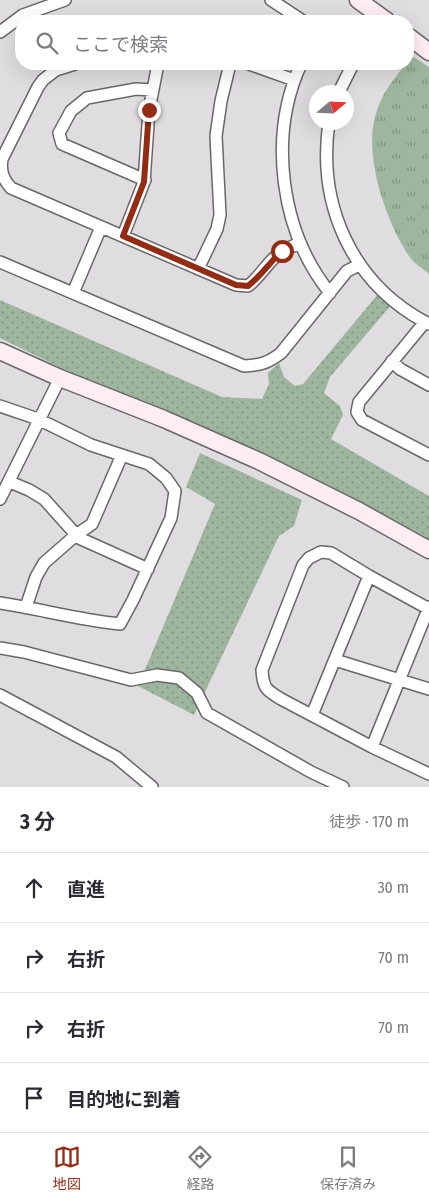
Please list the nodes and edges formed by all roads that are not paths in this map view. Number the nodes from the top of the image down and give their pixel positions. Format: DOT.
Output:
graph roads {
  1 [pos="65,0"];
  2 [pos="271,0"];
  3 [pos="358,0"];
  4 [pos="23,15"];
  5 [pos="294,15"];
  6 [pos="377,15"];
  7 [pos="15,21"];
  8 [pos="0,32"];
  9 [pos="414,41"];
  10 [pos="429,52"];
  11 [pos="58,70"];
  12 [pos="157,70"];
  13 [pos="229,70"];
  14 [pos="266,70"];
  15 [pos="298,70"];
  16 [pos="350,70"];
  17 [pos="294,80"];
  18 [pos="342,85"];
  19 [pos="152,90"];
  20 [pos="328,130"];
  21 [pos="144,180"];
  22 [pos="101,227"];
  23 [pos="123,236"];
  24 [pos="300,243"];
  25 [pos="0,262"];
  26 [pos="359,265"];
  27 [pos="198,269"];
  28 [pos="73,293"];
  29 [pos="330,293"];
  30 [pos="427,323"];
  31 [pos="0,351"];
  32 [pos="392,362"];
  33 [pos="60,378"];
  34 [pos="429,385"];
  35 [pos="0,406"];
  36 [pos="38,419"];
  37 [pos="122,455"];
  38 [pos="429,455"];
  39 [pos="10,482"];
  40 [pos="0,499"];
  41 [pos="76,535"];
  42 [pos="429,550"];
  43 [pos="148,569"];
  44 [pos="369,576"];
  45 [pos="0,602"];
  46 [pos="26,607"];
  47 [pos="429,608"];
  48 [pos="0,648"];
  49 [pos="335,660"];
  50 [pos="399,680"];
  51 [pos="429,689"];
  52 [pos="0,695"];
  53 [pos="312,715"];
  54 [pos="372,747"];
  55 [pos="429,774"];
  56 [pos="152,787"];
  57 [pos="343,787"];
  1 -- 4 [label="street"];
  2 -- 5 [label="street"];
  3 -- 6 [label="street"];
  7 -- 8 [label="street"];
  9 -- 10 [label="street"];
  11 -- 22 [label="street"];
  12 -- 19 [label="street"];
  13 -- 27 [label="street"];
  14 -- 17 [label="street"];
  15 -- 17 [label="street"];
  16 -- 18 [label="street"];
  17 -- 24 [label="street"];
  19 -- 21 [label="street"];
  19 -- 21 [label="street"];
  20 -- 26 [label="street"];
  21 -- 23 [label="street"];
  22 -- 23 [label="street"];
  22 -- 28 [label="street"];
  23 -- 27 [label="street"];
  24 -- 27 [label="street"];
  24 -- 29 [label="street"];
  25 -- 28 [label="street"];
  26 -- 29 [label="street"];
  26 -- 30 [label="street"];
  28 -- 29 [label="street"];
  30 -- 32 [label="street"];
  31 -- 33 [label="street"];
  32 -- 34 [label="street"];
  32 -- 38 [label="street"];
  33 -- 36 [label="street"];
  33 -- 42 [label="street"];
  35 -- 36 [label="street"];
  36 -- 37 [label="street"];
  36 -- 39 [label="street"];
  37 -- 41 [label="street"];
  37 -- 43 [label="street"];
  39 -- 40 [label="street"];
  39 -- 41 [label="street"];
  41 -- 43 [label="street"];
  41 -- 46 [label="street"];
  43 -- 46 [label="street"];
  44 -- 47 [label="street"];
  44 -- 49 [label="street"];
  44 -- 53 [label="street"];
  45 -- 46 [label="street"];
  47 -- 50 [label="street"];
  48 -- 57 [label="street"];
  49 -- 50 [label="street"];
  49 -- 53 [label="street"];
  50 -- 51 [label="street"];
  50 -- 54 [label="street"];
  52 -- 56 [label="street"];
  53 -- 54 [label="street"];
  54 -- 55 [label="street"];
}
